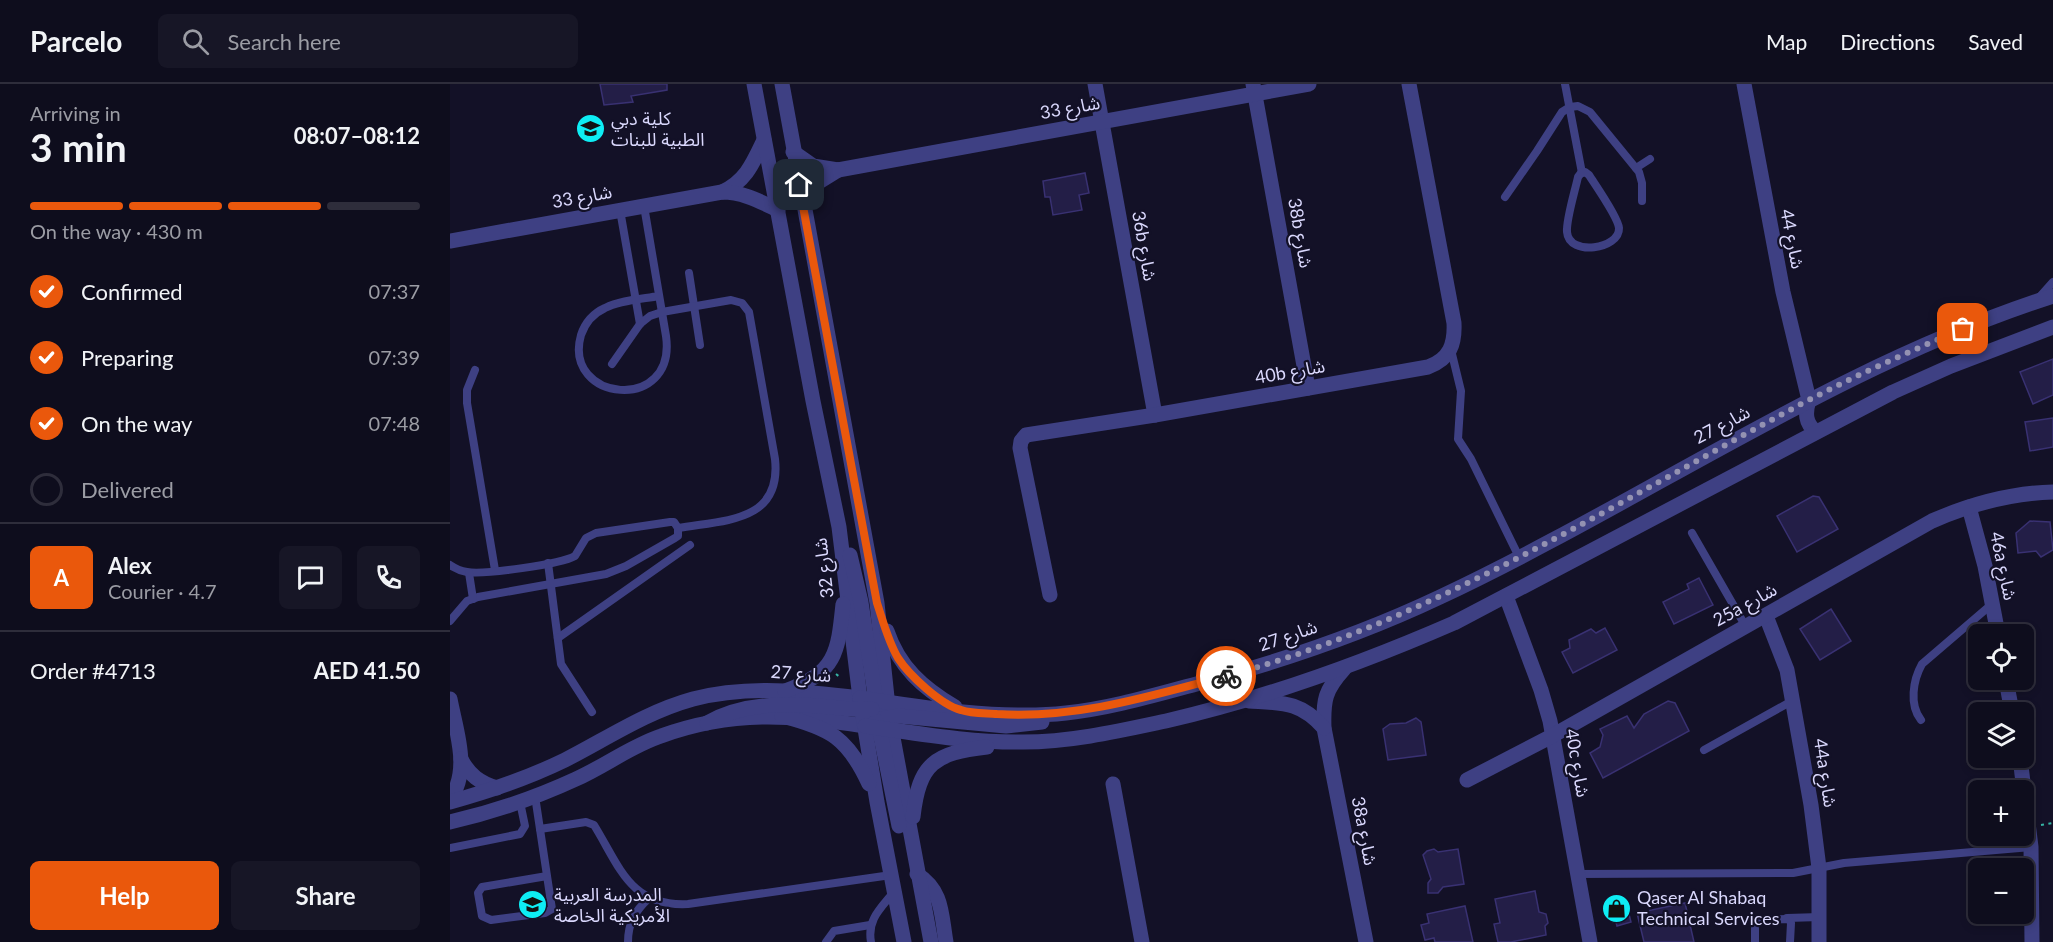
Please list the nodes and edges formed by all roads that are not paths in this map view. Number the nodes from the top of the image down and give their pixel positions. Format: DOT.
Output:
graph roads {
  1 [pos="754,84"];
  2 [pos="782,84"];
  3 [pos="1095,84"];
  4 [pos="1309,84"];
  5 [pos="1409,84"];
  6 [pos="1565,84"];
  7 [pos="1744,84"];
  8 [pos="1254,89"];
  9 [pos="1570,107"];
  10 [pos="1102,122"];
  11 [pos="764,140"];
  12 [pos="794,152"];
  13 [pos="1650,159"];
  14 [pos="1636,168"];
  15 [pos="838,170"];
  16 [pos="1582,173"];
  17 [pos="722,192"];
  18 [pos="1504,197"];
  19 [pos="802,201"];
  20 [pos="1642,201"];
  21 [pos="644,206"];
  22 [pos="620,210"];
  23 [pos="778,210"];
  24 [pos="450,241"];
  25 [pos="689,273"];
  26 [pos="2053,282"];
  27 [pos="659,296"];
  28 [pos="2053,296"];
  29 [pos="635,300"];
  30 [pos="2036,301"];
  31 [pos="694,306"];
  32 [pos="662,312"];
  33 [pos="640,324"];
  34 [pos="2053,327"];
  35 [pos="700,345"];
  36 [pos="1451,350"];
  37 [pos="612,364"];
  38 [pos="475,369"];
  39 [pos="1308,388"];
  40 [pos="1809,400"];
  41 [pos="1155,415"];
  42 [pos="1816,432"];
  43 [pos="2053,492"];
  44 [pos="1969,507"];
  45 [pos="839,527"];
  46 [pos="678,528"];
  47 [pos="1692,533"];
  48 [pos="690,545"];
  49 [pos="1519,557"];
  50 [pos="548,563"];
  51 [pos="450,566"];
  52 [pos="495,570"];
  53 [pos="469,573"];
  54 [pos="845,580"];
  55 [pos="551,584"];
  56 [pos="1050,595"];
  57 [pos="1506,596"];
  58 [pos="472,599"];
  59 [pos="877,603"];
  60 [pos="1992,604"];
  61 [pos="1766,615"];
  62 [pos="450,621"];
  63 [pos="1996,624"];
  64 [pos="1746,627"];
  65 [pos="558,638"];
  66 [pos="1344,669"];
  67 [pos="785,691"];
  68 [pos="450,699"];
  69 [pos="1244,701"];
  70 [pos="1793,701"];
  71 [pos="960,710"];
  72 [pos="592,712"];
  73 [pos="1064,713"];
  74 [pos="876,714"];
  75 [pos="782,716"];
  76 [pos="1921,720"];
  77 [pos="707,723"];
  78 [pos="1324,728"];
  79 [pos="1552,736"];
  80 [pos="1023,742"];
  81 [pos="1704,750"];
  82 [pos="461,759"];
  83 [pos="2021,768"];
  84 [pos="1467,780"];
  85 [pos="1113,784"];
  86 [pos="497,788"];
  87 [pos="535,796"];
  88 [pos="450,801"];
  89 [pos="520,801"];
  90 [pos="877,802"];
  91 [pos="450,822"];
  92 [pos="540,829"];
  93 [pos="911,838"];
  94 [pos="2031,847"];
  95 [pos="450,848"];
  96 [pos="1819,868"];
  97 [pos="917,874"];
  98 [pos="1578,874"];
  99 [pos="891,875"];
  100 [pos="547,876"];
  101 [pos="894,892"];
  102 [pos="649,898"];
  103 [pos="1820,917"];
  104 [pos="1787,918"];
  105 [pos="870,925"];
  106 [pos="628,942"];
  107 [pos="826,942"];
  108 [pos="872,942"];
  109 [pos="904,942"];
  110 [pos="931,942"];
  111 [pos="946,942"];
  112 [pos="1142,942"];
  113 [pos="1366,942"];
  114 [pos="1590,942"];
  115 [pos="1755,942"];
  116 [pos="1790,942"];
  117 [pos="1819,942"];
  118 [pos="2032,942"];
  1 -- 11 [label="street, شارع 32"];
  2 -- 12 [label="street, شارع 32"];
  3 -- 10 [label="street, 36b شارع"];
  4 -- 8 [label="street, شارع 33"];
  5 -- 36 [label="street"];
  6 -- 9 [label="lane"];
  7 -- 40 [label="street, شارع 44"];
  8 -- 10 [label="street, شارع 33"];
  8 -- 39 [label="street, 38b شارع"];
  9 -- 14 [label="lane"];
  9 -- 16 [label="lane"];
  9 -- 18 [label="lane"];
  10 -- 15 [label="street, شارع 33"];
  10 -- 41 [label="street, 36b شارع"];
  11 -- 17 [label="street, شارع 33"];
  11 -- 23 [label="street, شارع 32"];
  12 -- 15 [label="street, شارع 33"];
  12 -- 19 [label="street, شارع 32"];
  13 -- 14 [label="lane"];
  14 -- 20 [label="lane"];
  15 -- 19 [label="street, شارع 33"];
  16 -- 16 [label="lane"];
  17 -- 21 [label="street, شارع 33"];
  17 -- 23 [label="street, شارع 33"];
  19 -- 59 [label="street, شارع 32"];
  21 -- 22 [label="street, شارع 33"];
  21 -- 27 [label="lane"];
  22 -- 24 [label="street, شارع 33"];
  22 -- 29 [label="lane"];
  23 -- 45 [label="street, شارع 32"];
  25 -- 31 [label="lane"];
  26 -- 30 [label="lane"];
  27 -- 29 [label="lane"];
  27 -- 32 [label="lane"];
  28 -- 30 [label="street, شارع 27"];
  29 -- 32 [label="lane"];
  29 -- 33 [label="lane"];
  30 -- 40 [label="street, شارع 27"];
  31 -- 32 [label="lane"];
  31 -- 35 [label="lane"];
  31 -- 46 [label="lane"];
  32 -- 33 [label="lane"];
  33 -- 37 [label="lane"];
  34 -- 42 [label="street, شارع 27"];
  36 -- 39 [label="street, 40b شارع"];
  36 -- 49 [label="lane"];
  38 -- 52 [label="lane"];
  39 -- 41 [label="street, 40b شارع"];
  40 -- 42 [label="street, شارع 44"];
  40 -- 49 [label="street, شارع 27"];
  41 -- 56 [label="street, 40b شارع"];
  42 -- 57 [label="street, شارع 27"];
  43 -- 44 [label="street, 25a شارع"];
  44 -- 60 [label="street, 46a شارع"];
  44 -- 61 [label="street, 25a شارع"];
  45 -- 54 [label="street, شارع 32"];
  45 -- 74 [label="street"];
  46 -- 50 [label="lane"];
  46 -- 55 [label="lane"];
  47 -- 64 [label="lane"];
  48 -- 65 [label="lane"];
  49 -- 73 [label="street, شارع 27"];
  50 -- 52 [label="lane"];
  50 -- 55 [label="lane"];
  51 -- 53 [label="lane"];
  52 -- 53 [label="lane"];
  53 -- 58 [label="lane"];
  54 -- 67 [label="street"];
  54 -- 74 [label="street, شارع 32"];
  55 -- 58 [label="lane"];
  55 -- 65 [label="lane"];
  57 -- 66 [label="street, شارع 27"];
  57 -- 79 [label="street, 40c شارع"];
  58 -- 62 [label="lane"];
  59 -- 71 [label="street"];
  59 -- 74 [label="street, شارع 32"];
  60 -- 63 [label="street, 46a شارع"];
  60 -- 76 [label="lane"];
  61 -- 64 [label="street, 25a شارع"];
  61 -- 70 [label="street, 44a شارع"];
  64 -- 79 [label="street, 25a شارع"];
  65 -- 72 [label="lane"];
  66 -- 69 [label="street, شارع 27"];
  66 -- 78 [label="street, 38a شارع"];
  67 -- 74 [label="street, شارع 27"];
  67 -- 86 [label="street, شارع 27"];
  68 -- 82 [label="street"];
  69 -- 78 [label="street"];
  69 -- 80 [label="street, شارع 27"];
  70 -- 81 [label="lane"];
  70 -- 96 [label="street, 44a شارع"];
  71 -- 73 [label="street, شارع 27"];
  71 -- 74 [label="street, شارع 27"];
  73 -- 74 [label="street"];
  74 -- 75 [label="street, شارع 27"];
  74 -- 77 [label="street"];
  74 -- 80 [label="street, شارع 27"];
  74 -- 90 [label="street, شارع 32"];
  74 -- 93 [label="street, شارع 32"];
  74 -- 97 [label="street"];
  75 -- 77 [label="street, شارع 27"];
  75 -- 90 [label="street"];
  77 -- 87 [label="street, شارع 27"];
  78 -- 113 [label="street, 38a شارع"];
  79 -- 84 [label="street, 25a شارع"];
  79 -- 98 [label="street, 40c شارع"];
  80 -- 93 [label="street"];
  82 -- 86 [label="street"];
  82 -- 88 [label="street"];
  83 -- 94 [label="street"];
  85 -- 112 [label="street"];
  86 -- 88 [label="street, شارع 27"];
  87 -- 89 [label="street, شارع 27"];
  87 -- 92 [label="lane"];
  89 -- 91 [label="street, شارع 27"];
  89 -- 95 [label="lane"];
  90 -- 99 [label="street, شارع 32"];
  92 -- 100 [label="lane"];
  92 -- 102 [label="lane"];
  93 -- 97 [label="street, شارع 32"];
  94 -- 96 [label="lane"];
  94 -- 118 [label="street"];
  96 -- 98 [label="lane"];
  96 -- 103 [label="street, 44a شارع"];
  97 -- 110 [label="street, شارع 32"];
  97 -- 111 [label="street"];
  98 -- 114 [label="street, 40c شارع"];
  99 -- 101 [label="street, شارع 32"];
  99 -- 102 [label="lane"];
  100 -- 100 [label="lane"];
  101 -- 105 [label="lane"];
  101 -- 109 [label="street, شارع 32"];
  102 -- 106 [label="lane"];
  103 -- 104 [label="lane"];
  103 -- 117 [label="street, 44a شارع"];
  104 -- 115 [label="lane"];
  104 -- 116 [label="lane"];
  105 -- 107 [label="lane"];
  105 -- 108 [label="lane"];
}
